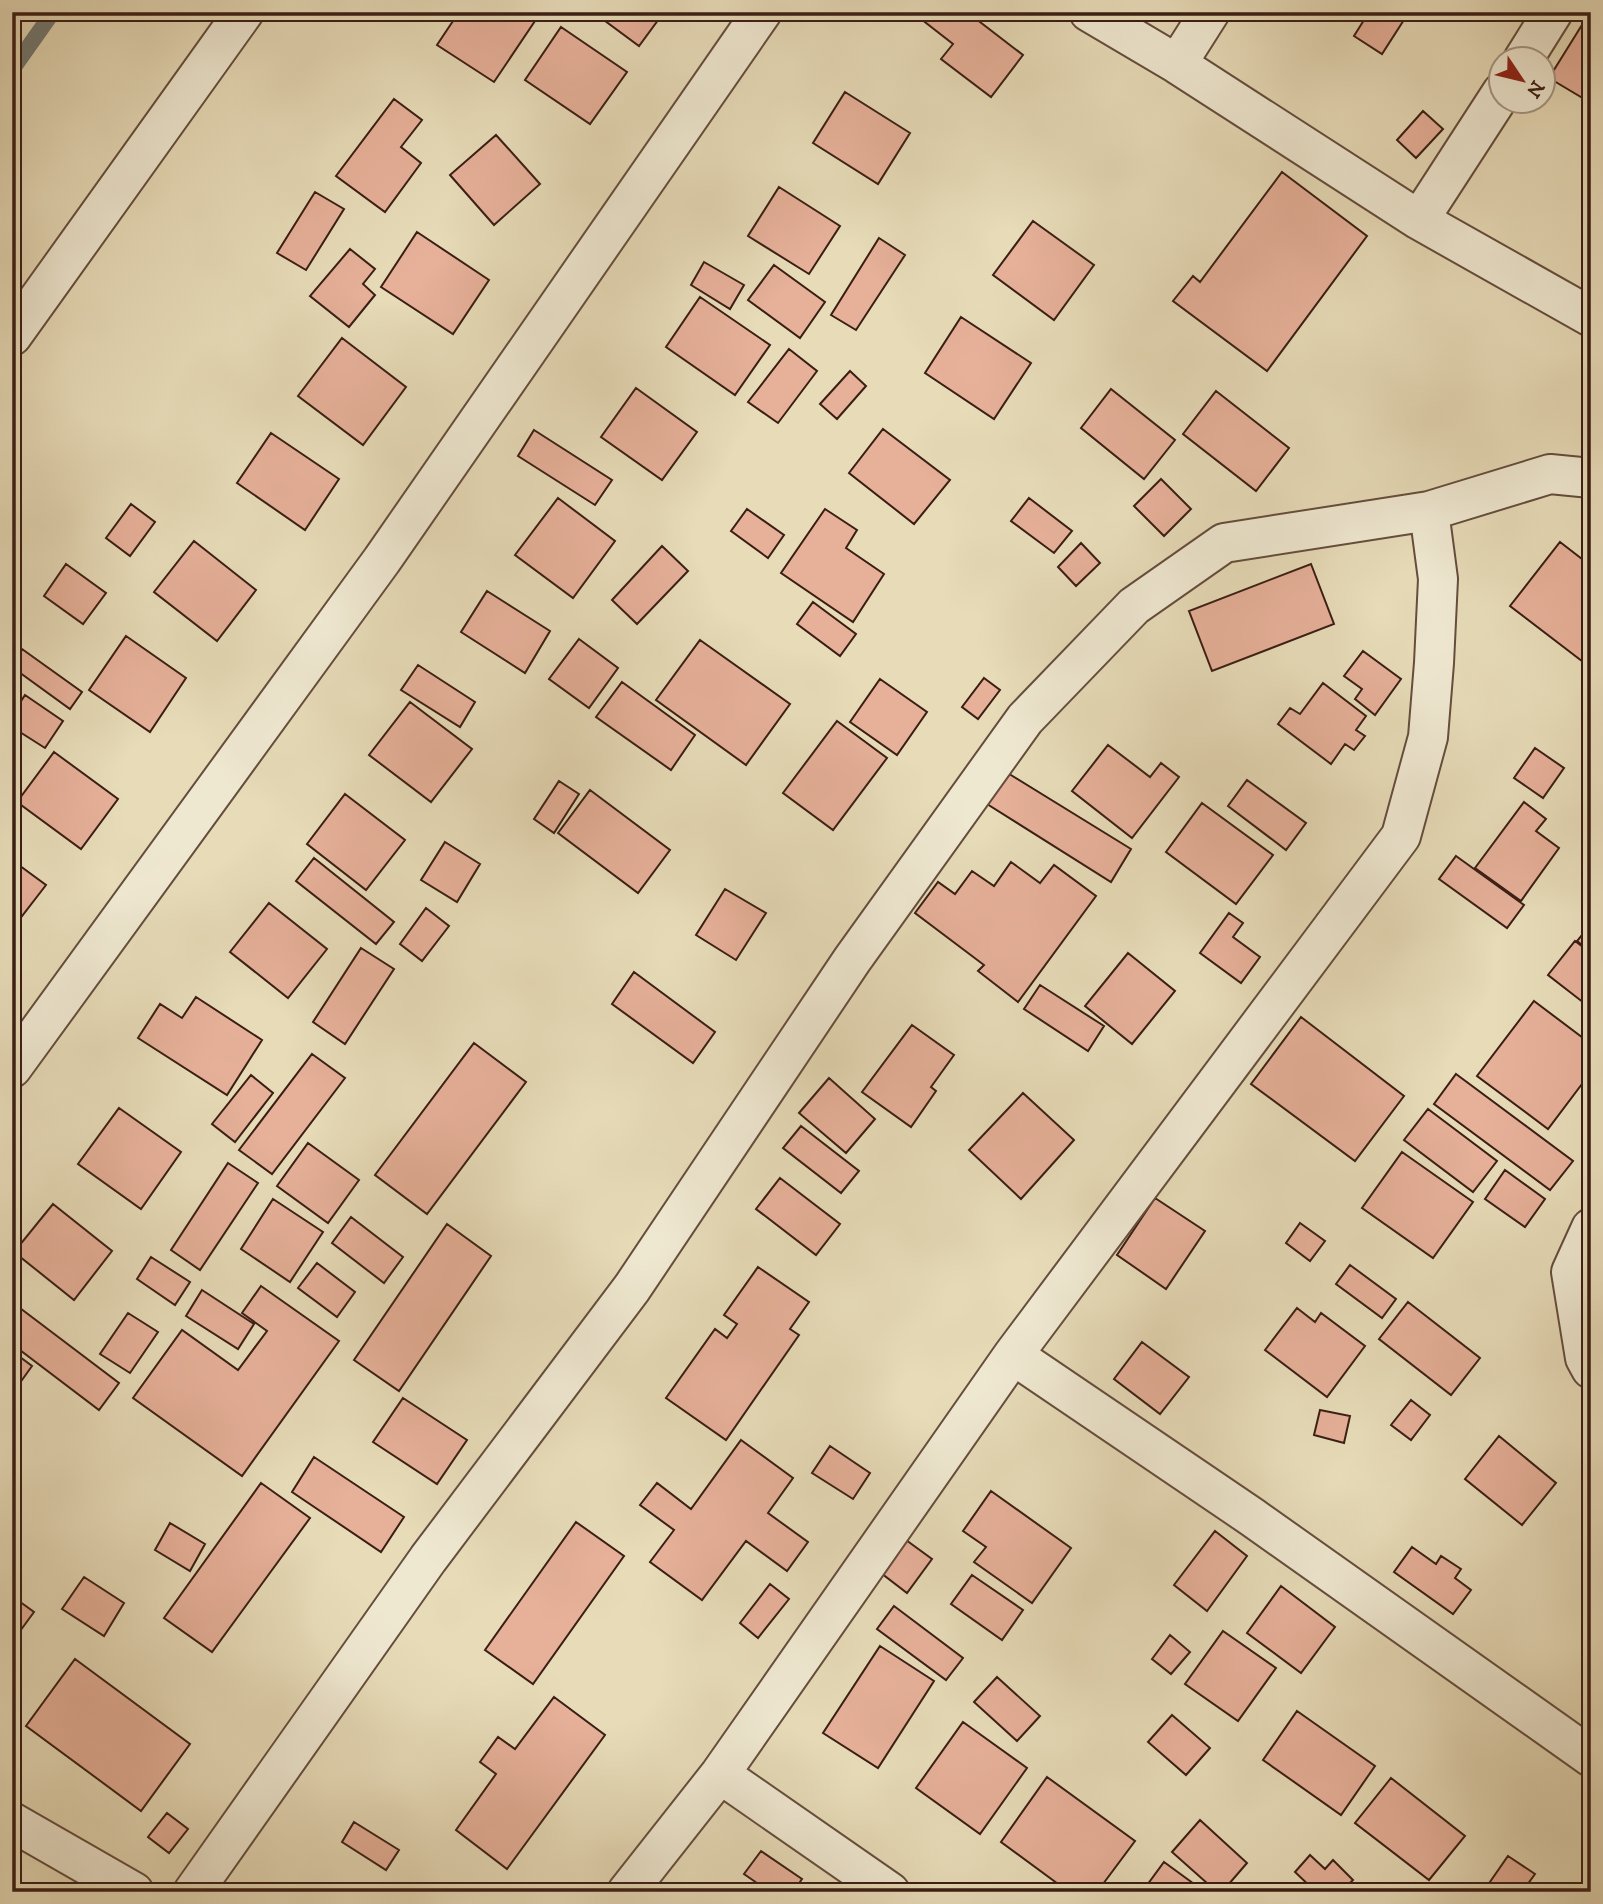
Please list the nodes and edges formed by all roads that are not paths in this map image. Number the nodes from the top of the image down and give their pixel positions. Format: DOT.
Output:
graph roads {
  1 [pos="244,12"];
  2 [pos="762,12"];
  3 [pos="1089,12"];
  4 [pos="1210,12"];
  5 [pos="1553,12"];
  6 [pos="1532,46"];
  7 [pos="1177,64"];
  8 [pos="1488,114"];
  9 [pos="1419,220"];
  10 [pos="1591,317"];
  11 [pos="12,336"];
  12 [pos="1591,478"];
  13 [pos="1429,511"];
  14 [pos="12,1068"];
  15 [pos="1591,1228"];
  16 [pos="1013,1355"];
  17 [pos="1591,1368"];
  18 [pos="1591,1757"];
  19 [pos="720,1774"];
  20 [pos="12,1822"];
  21 [pos="114,1886"];
  22 [pos="193,1892"];
  23 [pos="627,1892"];
  24 [pos="890,1892"];
  1 -- 11 [label="street"];
  2 -- 14 [label="street"];
  3 -- 7 [label="street"];
  4 -- 7 [label="street"];
  5 -- 6 [label="street"];
  7 -- 9 [label="street"];
  8 -- 9 [label="street"];
  9 -- 10 [label="street"];
  12 -- 13 [label="street"];
  13 -- 16 [label="street"];
  13 -- 22 [label="street"];
  15 -- 17 [label="street"];
  16 -- 18 [label="street"];
  16 -- 19 [label="street"];
  19 -- 23 [label="street"];
  19 -- 24 [label="street"];
  20 -- 21 [label="street"];
}
